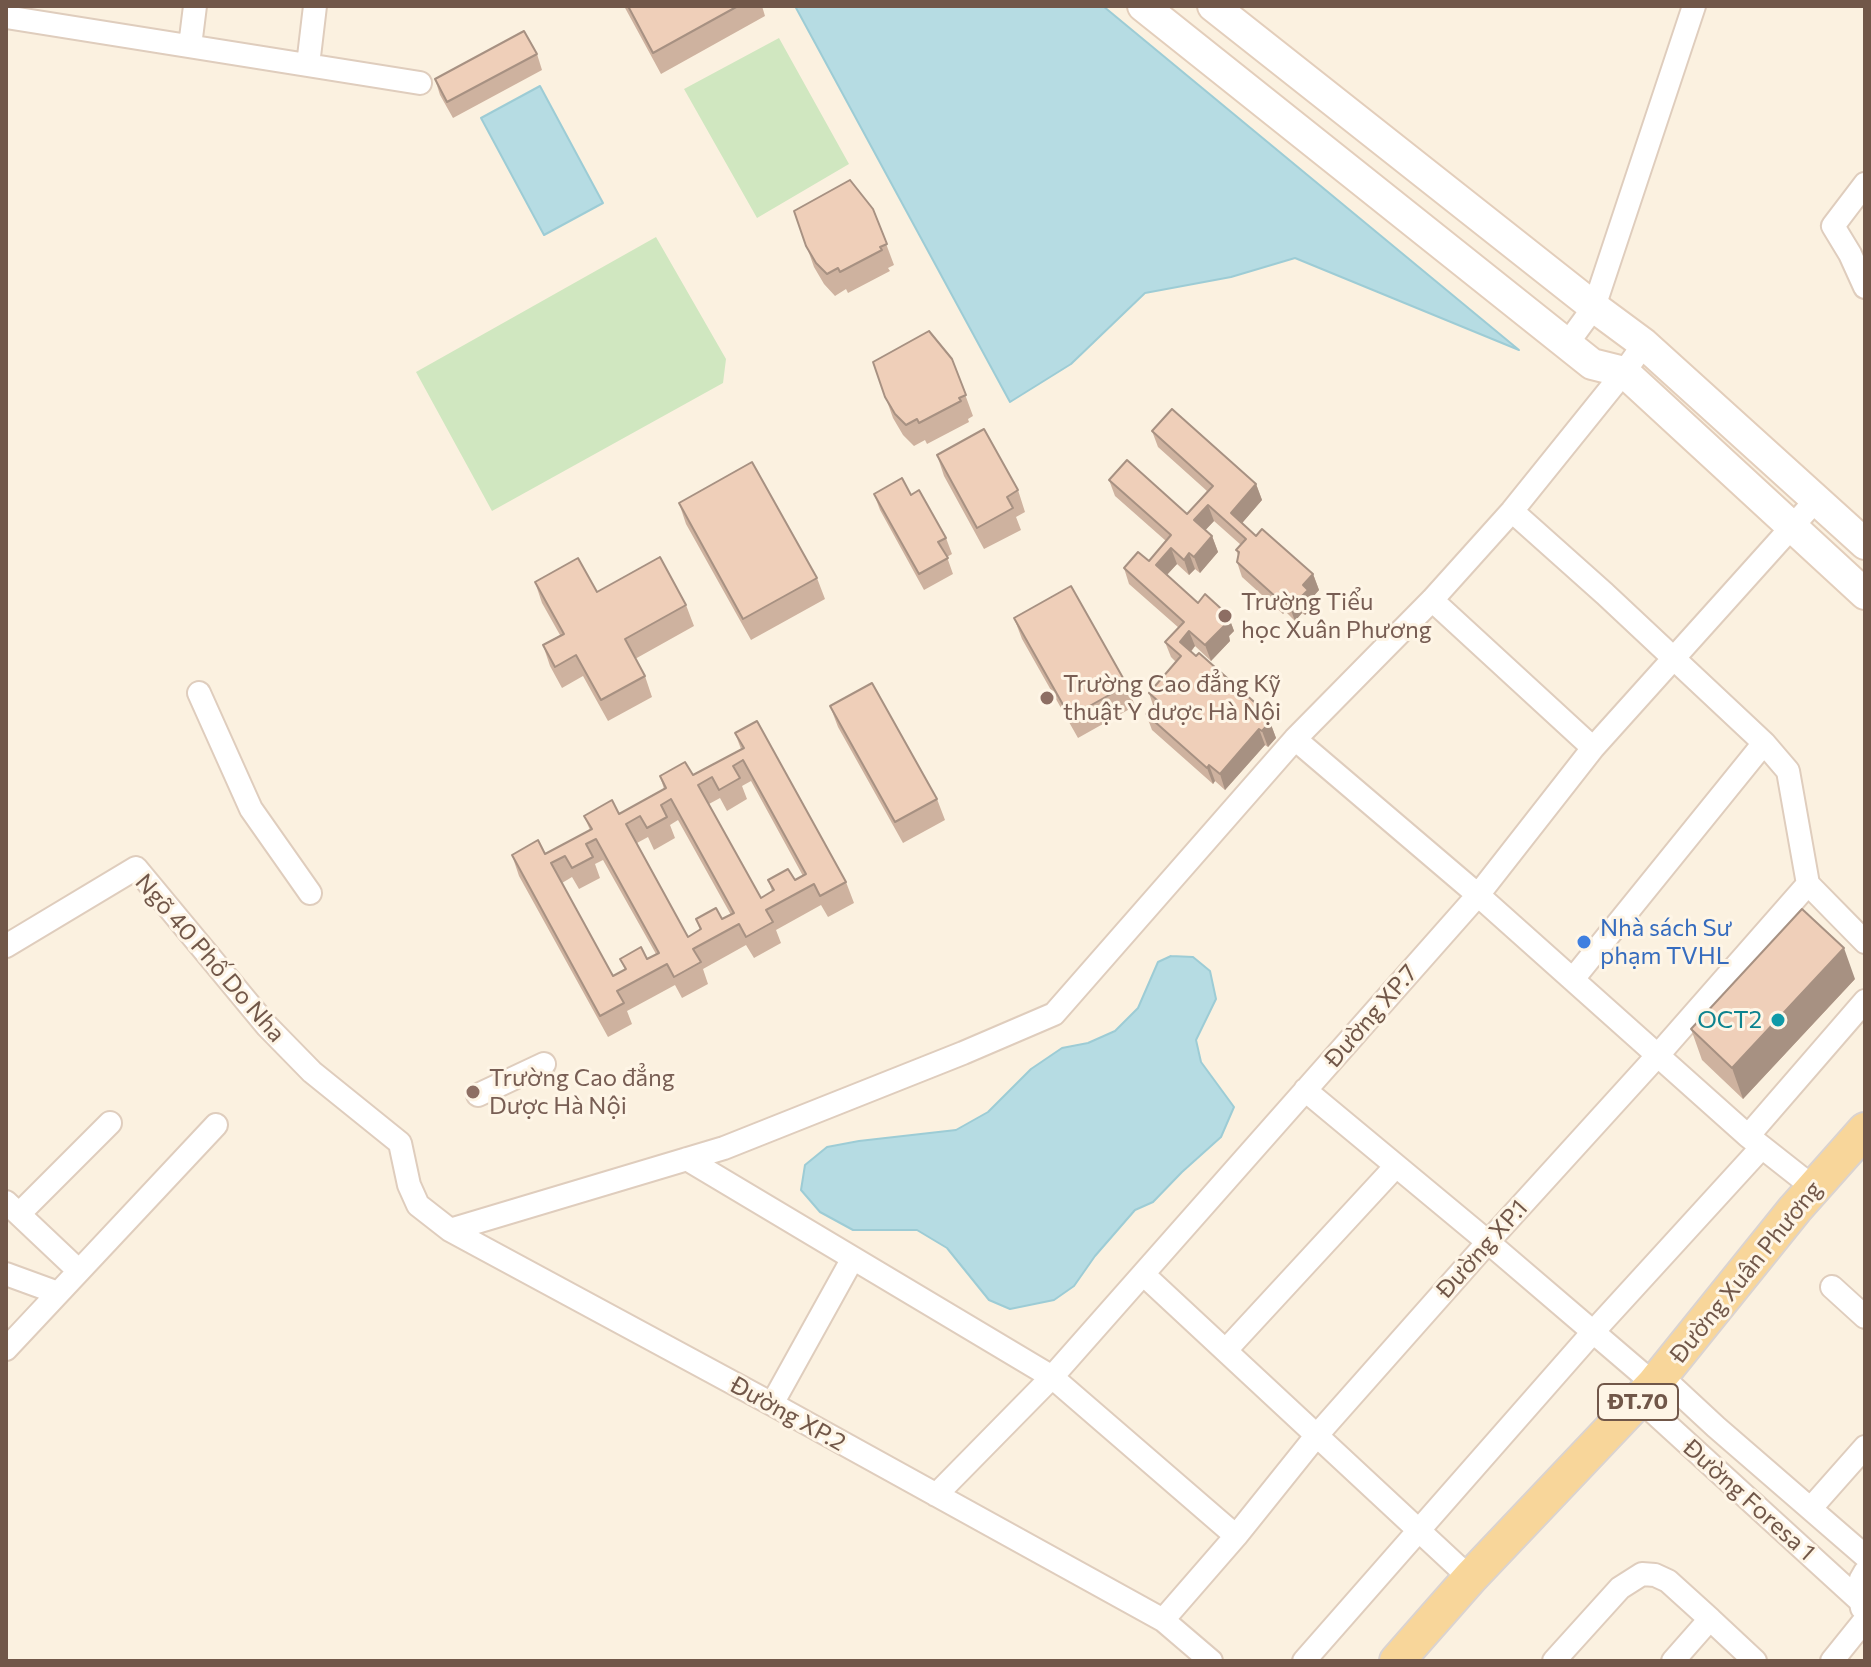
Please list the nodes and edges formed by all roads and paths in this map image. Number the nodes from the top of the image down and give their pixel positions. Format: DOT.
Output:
graph roads {
  1 [pos="195,6"];
  2 [pos="315,6"];
  3 [pos="1143,6"];
  4 [pos="1213,6"];
  5 [pos="1694,6"];
  6 [pos="62,16"];
  7 [pos="6,17"];
  8 [pos="190,46"];
  9 [pos="308,65"];
  10 [pos="420,83"];
  11 [pos="1865,184"];
  12 [pos="1865,287"];
  13 [pos="1594,307"];
  14 [pos="1567,344"];
  15 [pos="1644,344"];
  16 [pos="1624,372"];
  17 [pos="1816,500"];
  18 [pos="1512,511"];
  19 [pos="1794,527"];
  20 [pos="1865,544"];
  21 [pos="1865,594"];
  22 [pos="1432,600"];
  23 [pos="1674,659"];
  24 [pos="199,693"];
  25 [pos="1295,739"];
  26 [pos="1764,743"];
  27 [pos="1593,748"];
  28 [pos="1808,884"];
  29 [pos="310,893"];
  30 [pos="1478,895"];
  31 [pos="1865,942"];
  32 [pos="6,946"];
  33 [pos="1573,979"];
  34 [pos="1865,1001"];
  35 [pos="1658,1055"];
  36 [pos="544,1064"];
  37 [pos="1305,1090"];
  38 [pos="478,1095"];
  39 [pos="110,1123"];
  40 [pos="216,1125"];
  41 [pos="1865,1130"];
  42 [pos="1755,1142"];
  43 [pos="400,1143"];
  44 [pos="687,1159"];
  45 [pos="1396,1166"];
  46 [pos="1814,1188"];
  47 [pos="12,1208"];
  48 [pos="450,1230"];
  49 [pos="1488,1242"];
  50 [pos="853,1258"];
  51 [pos="79,1271"];
  52 [pos="6,1274"];
  53 [pos="1143,1274"];
  54 [pos="1832,1287"];
  55 [pos="58,1293"];
  56 [pos="1865,1317"];
  57 [pos="1593,1332"];
  58 [pos="6,1349"];
  59 [pos="1226,1350"];
  60 [pos="1052,1377"];
  61 [pos="1652,1387"];
  62 [pos="772,1404"];
  63 [pos="1317,1435"];
  64 [pos="1865,1447"];
  65 [pos="936,1495"];
  66 [pos="1811,1508"];
  67 [pos="1418,1529"];
  68 [pos="1236,1536"];
  69 [pos="1865,1556"];
  70 [pos="1865,1572"];
  71 [pos="1470,1578"];
  72 [pos="1863,1611"];
  73 [pos="1710,1619"];
  74 [pos="1163,1620"];
  75 [pos="1211,1661"];
  76 [pos="1304,1661"];
  77 [pos="1397,1661"];
  78 [pos="1554,1661"];
  79 [pos="1673,1661"];
  80 [pos="1755,1661"];
  81 [pos="1832,1661"];
  1 -- 8 [label="street"];
  2 -- 9 [label="street"];
  3 -- 14 [label="street"];
  4 -- 13 [label="street"];
  5 -- 13 [label="street"];
  6 -- 7 [label="street"];
  6 -- 8 [label="street"];
  8 -- 9 [label="street"];
  9 -- 10 [label="street"];
  11 -- 12 [label="street"];
  13 -- 14 [label="street"];
  13 -- 15 [label="street"];
  14 -- 16 [label="street"];
  15 -- 16 [label="street"];
  15 -- 17 [label="street"];
  16 -- 18 [label="street"];
  16 -- 19 [label="street"];
  17 -- 19 [label="street, Đường XP.7"];
  17 -- 20 [label="street"];
  18 -- 22 [label="street"];
  18 -- 23 [label="street"];
  19 -- 21 [label="street"];
  19 -- 23 [label="street, Đường XP.7"];
  22 -- 25 [label="street"];
  22 -- 27 [label="street"];
  23 -- 26 [label="street"];
  23 -- 27 [label="street, Đường XP.7"];
  24 -- 29 [label="street"];
  25 -- 30 [label="street"];
  25 -- 44 [label="street"];
  26 -- 28 [label="street"];
  26 -- 33 [label="street"];
  27 -- 30 [label="street, Đường XP.7"];
  28 -- 31 [label="street"];
  28 -- 35 [label="street, Đường XP.1"];
  30 -- 33 [label="street"];
  30 -- 37 [label="street, Đường XP.7"];
  32 -- 43 [label="street, Ngõ 40 Phố Do Nha"];
  33 -- 35 [label="street"];
  34 -- 42 [label="street"];
  35 -- 42 [label="street"];
  35 -- 49 [label="street, Đường XP.1"];
  36 -- 38 [label="street"];
  37 -- 45 [label="street"];
  37 -- 53 [label="street, Đường XP.7"];
  39 -- 47 [label="street"];
  40 -- 51 [label="street"];
  41 -- 46 [label="main road, Đường Xuân Phương / ĐT.70"];
  42 -- 46 [label="street"];
  42 -- 57 [label="street"];
  43 -- 48 [label="street, Đường XP.2"];
  44 -- 48 [label="street"];
  44 -- 50 [label="street"];
  45 -- 49 [label="street"];
  45 -- 59 [label="street"];
  46 -- 61 [label="main road, Đường Xuân Phương / ĐT.70"];
  47 -- 51 [label="street"];
  48 -- 62 [label="street, Đường XP.2"];
  49 -- 57 [label="street"];
  49 -- 63 [label="street, Đường XP.1"];
  50 -- 60 [label="street"];
  50 -- 62 [label="street"];
  51 -- 55 [label="street"];
  52 -- 55 [label="street"];
  53 -- 59 [label="street"];
  53 -- 60 [label="street, Đường XP.7"];
  54 -- 56 [label="street"];
  55 -- 58 [label="street"];
  57 -- 61 [label="street"];
  57 -- 67 [label="street"];
  59 -- 63 [label="street"];
  60 -- 65 [label="street, Đường XP.7"];
  60 -- 68 [label="street"];
  61 -- 66 [label="street, Đường Foresa 1"];
  61 -- 71 [label="main road, Đường Xuân Phương / ĐT.70"];
  61 -- 72 [label="street, Đường Foresa 1"];
  62 -- 65 [label="street, Đường XP.2"];
  63 -- 67 [label="street"];
  63 -- 68 [label="street, Đường XP.1"];
  64 -- 66 [label="street"];
  65 -- 74 [label="street, Đường XP.2"];
  66 -- 69 [label="street, Đường Foresa 1"];
  67 -- 71 [label="street"];
  67 -- 76 [label="street"];
  68 -- 74 [label="street, Đường XP.1"];
  70 -- 72 [label="street"];
  71 -- 77 [label="main road, Đường Xuân Phương / ĐT.70"];
  72 -- 81 [label="street"];
  73 -- 78 [label="street"];
  73 -- 79 [label="street"];
  73 -- 80 [label="street"];
  74 -- 75 [label="street, Đường XP.2"];
}
